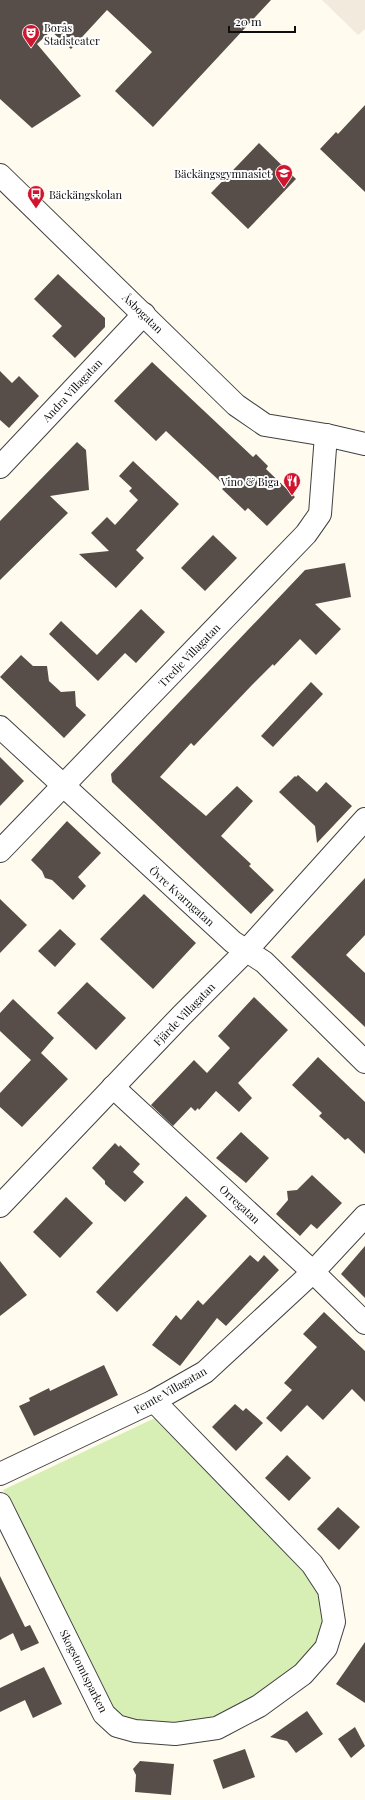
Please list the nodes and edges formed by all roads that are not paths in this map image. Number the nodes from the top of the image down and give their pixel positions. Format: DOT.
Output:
graph roads {
  1 [pos="0,175"];
  2 [pos="144,314"];
  3 [pos="326,435"];
  4 [pos="365,444"];
  5 [pos="0,467"];
  6 [pos="0,727"];
  7 [pos="62,786"];
  8 [pos="365,819"];
  9 [pos="0,851"];
  10 [pos="246,951"];
  11 [pos="365,1062"];
  12 [pos="113,1088"];
  13 [pos="0,1206"];
  14 [pos="365,1216"];
  15 [pos="313,1272"];
  16 [pos="365,1323"];
  17 [pos="154,1401"];
  18 [pos="0,1474"];
  19 [pos="0,1504"];
  1 -- 2 [label="street, Åsbogatan"];
  2 -- 3 [label="street, Åsbogatan"];
  2 -- 5 [label="street, Andra Villagatan"];
  3 -- 4 [label="street, Åsbogatan"];
  3 -- 7 [label="street, Tredje Villagatan"];
  6 -- 7 [label="street, Övre Kvarngatan"];
  7 -- 9 [label="street, Tredje Villagatan"];
  7 -- 10 [label="street, Övre Kvarngatan"];
  8 -- 10 [label="street, Fjärde Villagatan"];
  10 -- 11 [label="street, Övre Kvarngatan"];
  10 -- 12 [label="street, Fjärde Villagatan"];
  12 -- 13 [label="street, Fjärde Villagatan"];
  12 -- 15 [label="street, Orregatan"];
  14 -- 15 [label="street, Femte Villagatan"];
  15 -- 16 [label="street, Orregatan"];
  15 -- 17 [label="street, Femte Villagatan"];
  17 -- 18 [label="street, Femte Villagatan"];
  17 -- 19 [label="street, Skogstomtsparken"];
}
